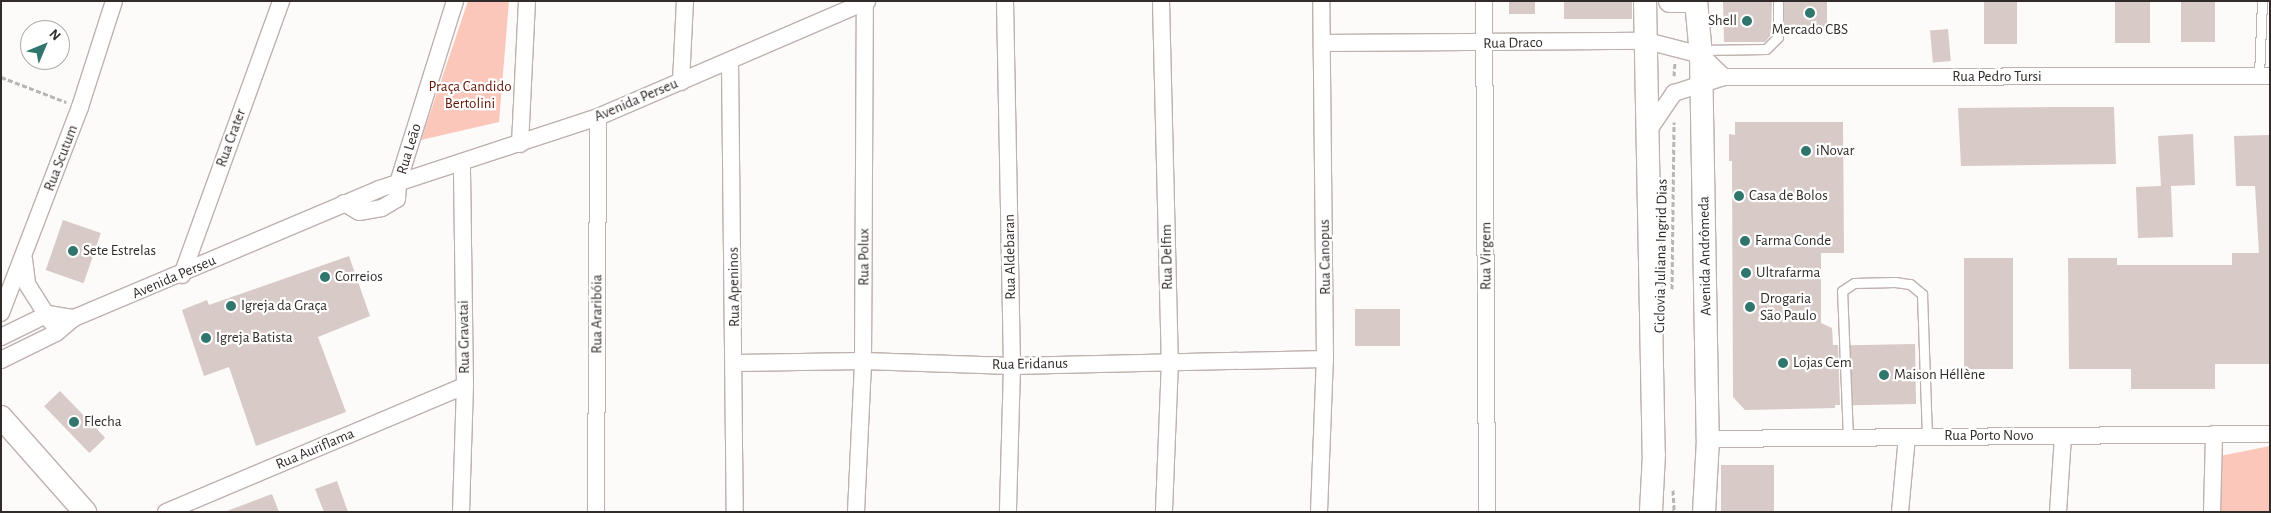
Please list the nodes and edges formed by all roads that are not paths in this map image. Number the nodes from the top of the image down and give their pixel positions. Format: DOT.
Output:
graph roads {
  1 [pos="114,1"];
  2 [pos="281,1"];
  3 [pos="455,1"];
  4 [pos="527,1"];
  5 [pos="685,1"];
  6 [pos="1005,1"];
  7 [pos="1161,1"];
  8 [pos="1322,1"];
  9 [pos="1484,1"];
  10 [pos="1646,1"];
  11 [pos="1670,1"];
  12 [pos="1688,1"];
  13 [pos="1696,1"];
  14 [pos="1778,1"];
  15 [pos="2262,1"];
  16 [pos="866,2"];
  17 [pos="839,8"];
  18 [pos="1647,41"];
  19 [pos="1323,43"];
  20 [pos="1485,43"];
  21 [pos="1701,53"];
  22 [pos="730,62"];
  23 [pos="2265,76"];
  24 [pos="1724,77"];
  25 [pos="681,82"];
  26 [pos="1702,84"];
  27 [pos="598,117"];
  28 [pos="1646,134"];
  29 [pos="520,144"];
  30 [pos="462,162"];
  31 [pos="398,183"];
  32 [pos="23,257"];
  33 [pos="182,275"];
  34 [pos="1,313"];
  35 [pos="48,314"];
  36 [pos="74,318"];
  37 [pos="56,333"];
  38 [pos="1,336"];
  39 [pos="1326,359"];
  40 [pos="1,360"];
  41 [pos="863,361"];
  42 [pos="1170,361"];
  43 [pos="736,363"];
  44 [pos="1012,366"];
  45 [pos="464,386"];
  46 [pos="1,417"];
  47 [pos="2214,434"];
  48 [pos="2270,434"];
  49 [pos="2063,436"];
  50 [pos="1907,437"];
  51 [pos="1927,437"];
  52 [pos="1848,438"];
  53 [pos="1708,439"];
  54 [pos="85,512"];
  55 [pos="166,512"];
  56 [pos="461,512"];
  57 [pos="596,512"];
  58 [pos="735,512"];
  59 [pos="856,512"];
  60 [pos="1008,512"];
  61 [pos="1164,512"];
  62 [pos="1319,512"];
  63 [pos="1486,512"];
  64 [pos="1651,512"];
  65 [pos="1704,512"];
  66 [pos="1900,512"];
  67 [pos="2058,512"];
  68 [pos="2212,512"];
  1 -- 32 [label="street, Rua Scutum"];
  2 -- 33 [label="street, Rua Crater"];
  3 -- 31 [label="street, Rua Leão"];
  4 -- 29 [label="street"];
  5 -- 25 [label="street"];
  6 -- 44 [label="street, Rua Aldebaran"];
  7 -- 42 [label="street, Rua Delfim"];
  8 -- 19 [label="street, Rua Canopus"];
  9 -- 20 [label="street, Rua Virgem"];
  10 -- 18 [label="main road"];
  11 -- 12 [label="main road"];
  13 -- 21 [label="main road, Avenida Andrômeda"];
  14 -- 21 [label="lane"];
  15 -- 23 [label="lane"];
  16 -- 17 [label="street, Avenida Perseu"];
  16 -- 41 [label="street, Rua Polux"];
  17 -- 22 [label="street, Avenida Perseu"];
  18 -- 20 [label="street, Rua Draco"];
  18 -- 21 [label="street, Rua Draco"];
  18 -- 28 [label="main road"];
  19 -- 20 [label="street, Rua Draco"];
  19 -- 39 [label="street, Rua Canopus"];
  20 -- 63 [label="street, Rua Virgem"];
  21 -- 24 [label="street"];
  21 -- 26 [label="main road, Avenida Andrômeda"];
  22 -- 25 [label="street, Avenida Perseu"];
  22 -- 43 [label="street, Rua Apeninos"];
  23 -- 24 [label="street, Rua Pedro Tursi"];
  24 -- 26 [label="street, Rua Pedro Tursi"];
  25 -- 27 [label="street, Avenida Perseu"];
  26 -- 28 [label="street, Rua Pedro Tursi"];
  26 -- 53 [label="main road, Avenida Andrômeda"];
  27 -- 29 [label="street, Avenida Perseu"];
  27 -- 57 [label="street, Rua Araribóia"];
  28 -- 64 [label="main road"];
  29 -- 30 [label="street, Avenida Perseu"];
  30 -- 31 [label="street, Avenida Perseu"];
  30 -- 45 [label="street, Rua Gravatai"];
  31 -- 33 [label="street, Avenida Perseu"];
  32 -- 34 [label="street, Rua Scutum"];
  32 -- 35 [label="street"];
  33 -- 36 [label="street, Avenida Perseu"];
  35 -- 36 [label="street"];
  35 -- 37 [label="street"];
  35 -- 38 [label="street"];
  36 -- 37 [label="street"];
  37 -- 40 [label="street"];
  39 -- 42 [label="street, Rua Eridanus"];
  39 -- 62 [label="street, Rua Canopus"];
  41 -- 43 [label="street, Rua Eridanus"];
  41 -- 44 [label="street, Rua Eridanus"];
  41 -- 59 [label="street, Rua Polux"];
  42 -- 44 [label="street, Rua Eridanus"];
  42 -- 61 [label="street, Rua Delfim"];
  43 -- 58 [label="street, Rua Apeninos"];
  44 -- 60 [label="street, Rua Aldebaran"];
  45 -- 55 [label="street, Rua Auriflama"];
  45 -- 56 [label="street, Rua Gravatai"];
  46 -- 54 [label="main road"];
  47 -- 48 [label="street, Rua Porto Novo"];
  47 -- 49 [label="street, Rua Porto Novo"];
  47 -- 68 [label="street"];
  49 -- 51 [label="street, Rua Porto Novo"];
  49 -- 67 [label="street"];
  50 -- 51 [label="street, Rua Porto Novo"];
  50 -- 52 [label="street, Rua Porto Novo"];
  50 -- 66 [label="street"];
  51 -- 52 [label="lane"];
  52 -- 53 [label="street, Rua Porto Novo"];
  53 -- 65 [label="main road, Avenida Andrômeda"];
}
